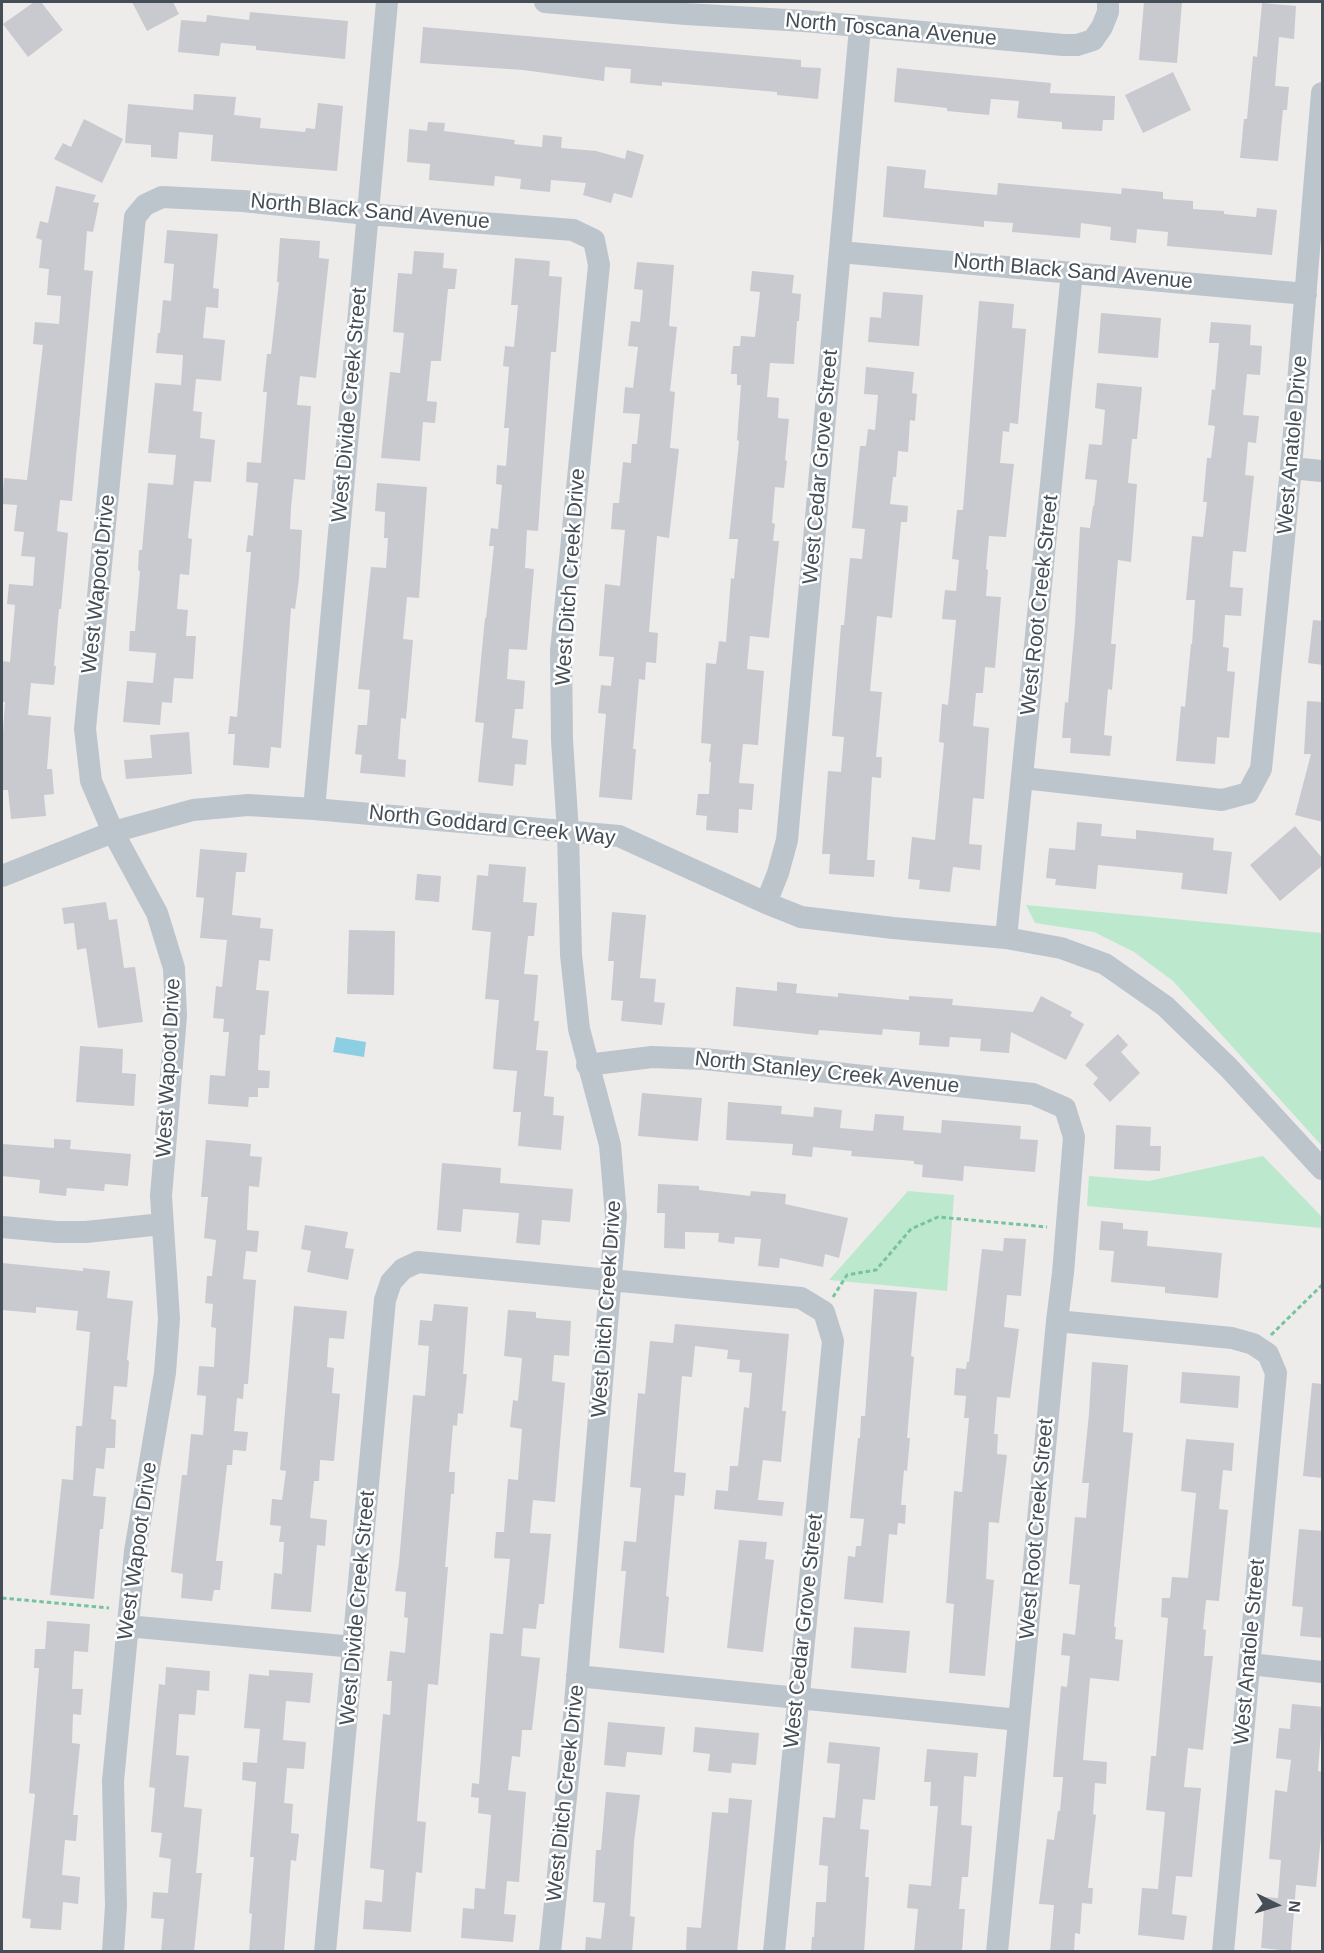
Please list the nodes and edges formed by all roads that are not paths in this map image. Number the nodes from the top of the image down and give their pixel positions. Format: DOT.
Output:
graph roads {
  1 [pos="387,2"];
  2 [pos="546,2"];
  3 [pos="1108,2"];
  4 [pos="860,28"];
  5 [pos="1323,93"];
  6 [pos="145,205"];
  7 [pos="367,214"];
  8 [pos="594,240"];
  9 [pos="840,252"];
  10 [pos="1072,272"];
  11 [pos="1306,294"];
  12 [pos="1291,468"];
  13 [pos="1323,471"];
  14 [pos="1023,778"];
  15 [pos="314,809"];
  16 [pos="113,832"];
  17 [pos="568,832"];
  18 [pos="2,876"];
  19 [pos="766,903"];
  20 [pos="1006,938"];
  21 [pos="587,1065"];
  22 [pos="1065,1108"];
  23 [pos="1323,1169"];
  24 [pos="162,1224"];
  25 [pos="2,1227"];
  26 [pos="612,1280"];
  27 [pos="1057,1320"];
  28 [pos="128,1618"];
  29 [pos="354,1647"];
  30 [pos="1250,1664"];
  31 [pos="1323,1672"];
  32 [pos="577,1676"];
  33 [pos="797,1698"];
  34 [pos="1019,1720"];
  35 [pos="113,1952"];
  36 [pos="325,1952"];
  37 [pos="550,1952"];
  38 [pos="774,1952"];
  39 [pos="997,1952"];
  40 [pos="1223,1952"];
  1 -- 7 [label="street, West Divide Creek Street"];
  2 -- 4 [label="street, North Toscana Avenue"];
  3 -- 4 [label="street, North Toscana Avenue"];
  4 -- 9 [label="street, West Cedar Grove Street"];
  5 -- 11 [label="street, West Anatole Drive"];
  6 -- 7 [label="street, North Black Sand Avenue"];
  6 -- 16 [label="street, West Wapoot Drive"];
  7 -- 8 [label="street, North Black Sand Avenue"];
  7 -- 15 [label="street, West Divide Creek Street"];
  8 -- 17 [label="street, West Ditch Creek Drive"];
  9 -- 10 [label="street, North Black Sand Avenue"];
  9 -- 19 [label="street, West Cedar Grove Street"];
  10 -- 11 [label="street, North Black Sand Avenue"];
  10 -- 14 [label="street, West Root Creek Street"];
  11 -- 12 [label="street, West Anatole Drive"];
  12 -- 13 [label="street"];
  12 -- 14 [label="street, West Anatole Drive"];
  14 -- 20 [label="street, West Root Creek Street"];
  15 -- 16 [label="street, North Goddard Creek Way"];
  15 -- 17 [label="street, North Goddard Creek Way"];
  16 -- 18 [label="street, North Goddard Creek Way"];
  16 -- 24 [label="street, West Wapoot Drive"];
  17 -- 19 [label="street, North Goddard Creek Way"];
  17 -- 21 [label="street, West Ditch Creek Drive"];
  19 -- 20 [label="street, North Goddard Creek Way"];
  20 -- 23 [label="street, North Goddard Creek Way"];
  21 -- 22 [label="street, North Stanley Creek Avenue"];
  21 -- 26 [label="street, West Ditch Creek Drive"];
  22 -- 27 [label="street, West Root Creek Street"];
  24 -- 25 [label="street"];
  24 -- 28 [label="street, West Wapoot Drive"];
  26 -- 29 [label="street, West Divide Creek Street"];
  26 -- 32 [label="street, West Ditch Creek Drive"];
  26 -- 33 [label="street, West Cedar Grove Street"];
  27 -- 30 [label="street, West Anatole Street"];
  27 -- 34 [label="street, West Root Creek Street"];
  28 -- 29 [label="street"];
  28 -- 35 [label="street, West Wapoot Drive"];
  29 -- 36 [label="street, West Divide Creek Street"];
  30 -- 31 [label="street"];
  30 -- 40 [label="street, West Anatole Street"];
  32 -- 33 [label="street"];
  32 -- 37 [label="street, West Ditch Creek Drive"];
  33 -- 34 [label="street"];
  33 -- 38 [label="street, West Cedar Grove Street"];
  34 -- 39 [label="street, West Root Creek Street"];
}
